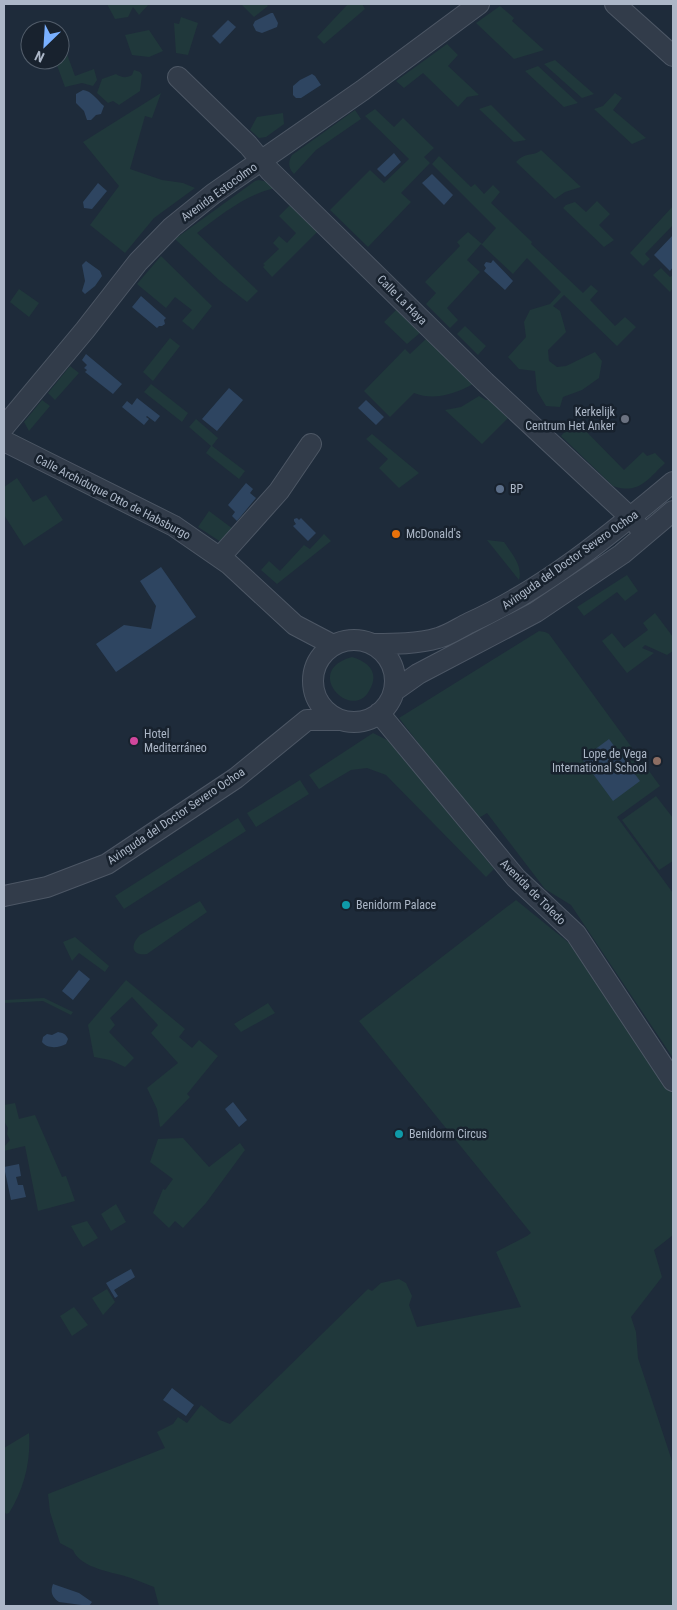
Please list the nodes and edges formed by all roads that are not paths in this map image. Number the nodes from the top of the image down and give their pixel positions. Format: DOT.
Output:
graph roads {
  1 [pos="479,4"];
  2 [pos="615,4"];
  3 [pos="673,56"];
  4 [pos="178,77"];
  5 [pos="262,161"];
  6 [pos="4,427"];
  7 [pos="4,441"];
  8 [pos="311,444"];
  9 [pos="673,482"];
  10 [pos="673,510"];
  11 [pos="630,518"];
  12 [pos="645,534"];
  13 [pos="220,557"];
  14 [pos="294,624"];
  15 [pos="373,644"];
  16 [pos="333,645"];
  17 [pos="314,668"];
  18 [pos="314,692"];
  19 [pos="394,692"];
  20 [pos="379,713"];
  21 [pos="307,720"];
  22 [pos="340,720"];
  23 [pos="4,896"];
  24 [pos="673,1081"];
  1 -- 5 [label="street, Avenida Estocolmo"];
  2 -- 3 [label="street"];
  4 -- 5 [label="street, Calle La Haya"];
  5 -- 6 [label="street, Avenida Estocolmo"];
  5 -- 11 [label="street, Calle La Haya"];
  7 -- 13 [label="street, Calle Archiduque Otto de Habsburgo"];
  8 -- 13 [label="street"];
  9 -- 11 [label="street, Avinguda del Doctor Severo Ochoa"];
  10 -- 12 [label="street, Avinguda del Doctor Severo Ochoa"];
  11 -- 12 [label="street, Calle La Haya"];
  11 -- 15 [label="street, Avinguda del Doctor Severo Ochoa"];
  12 -- 19 [label="street, Avinguda del Doctor Severo Ochoa"];
  13 -- 14 [label="street, Calle Archiduque Otto de Habsburgo"];
  14 -- 16 [label="street"];
  14 -- 17 [label="street"];
  15 -- 16 [label="street"];
  15 -- 19 [label="street"];
  16 -- 17 [label="street"];
  17 -- 18 [label="street"];
  18 -- 21 [label="street"];
  18 -- 22 [label="street"];
  19 -- 20 [label="street"];
  20 -- 22 [label="street"];
  20 -- 24 [label="street, Avenida de Toledo"];
  21 -- 22 [label="street"];
  21 -- 23 [label="street, Avinguda del Doctor Severo Ochoa"];
}
